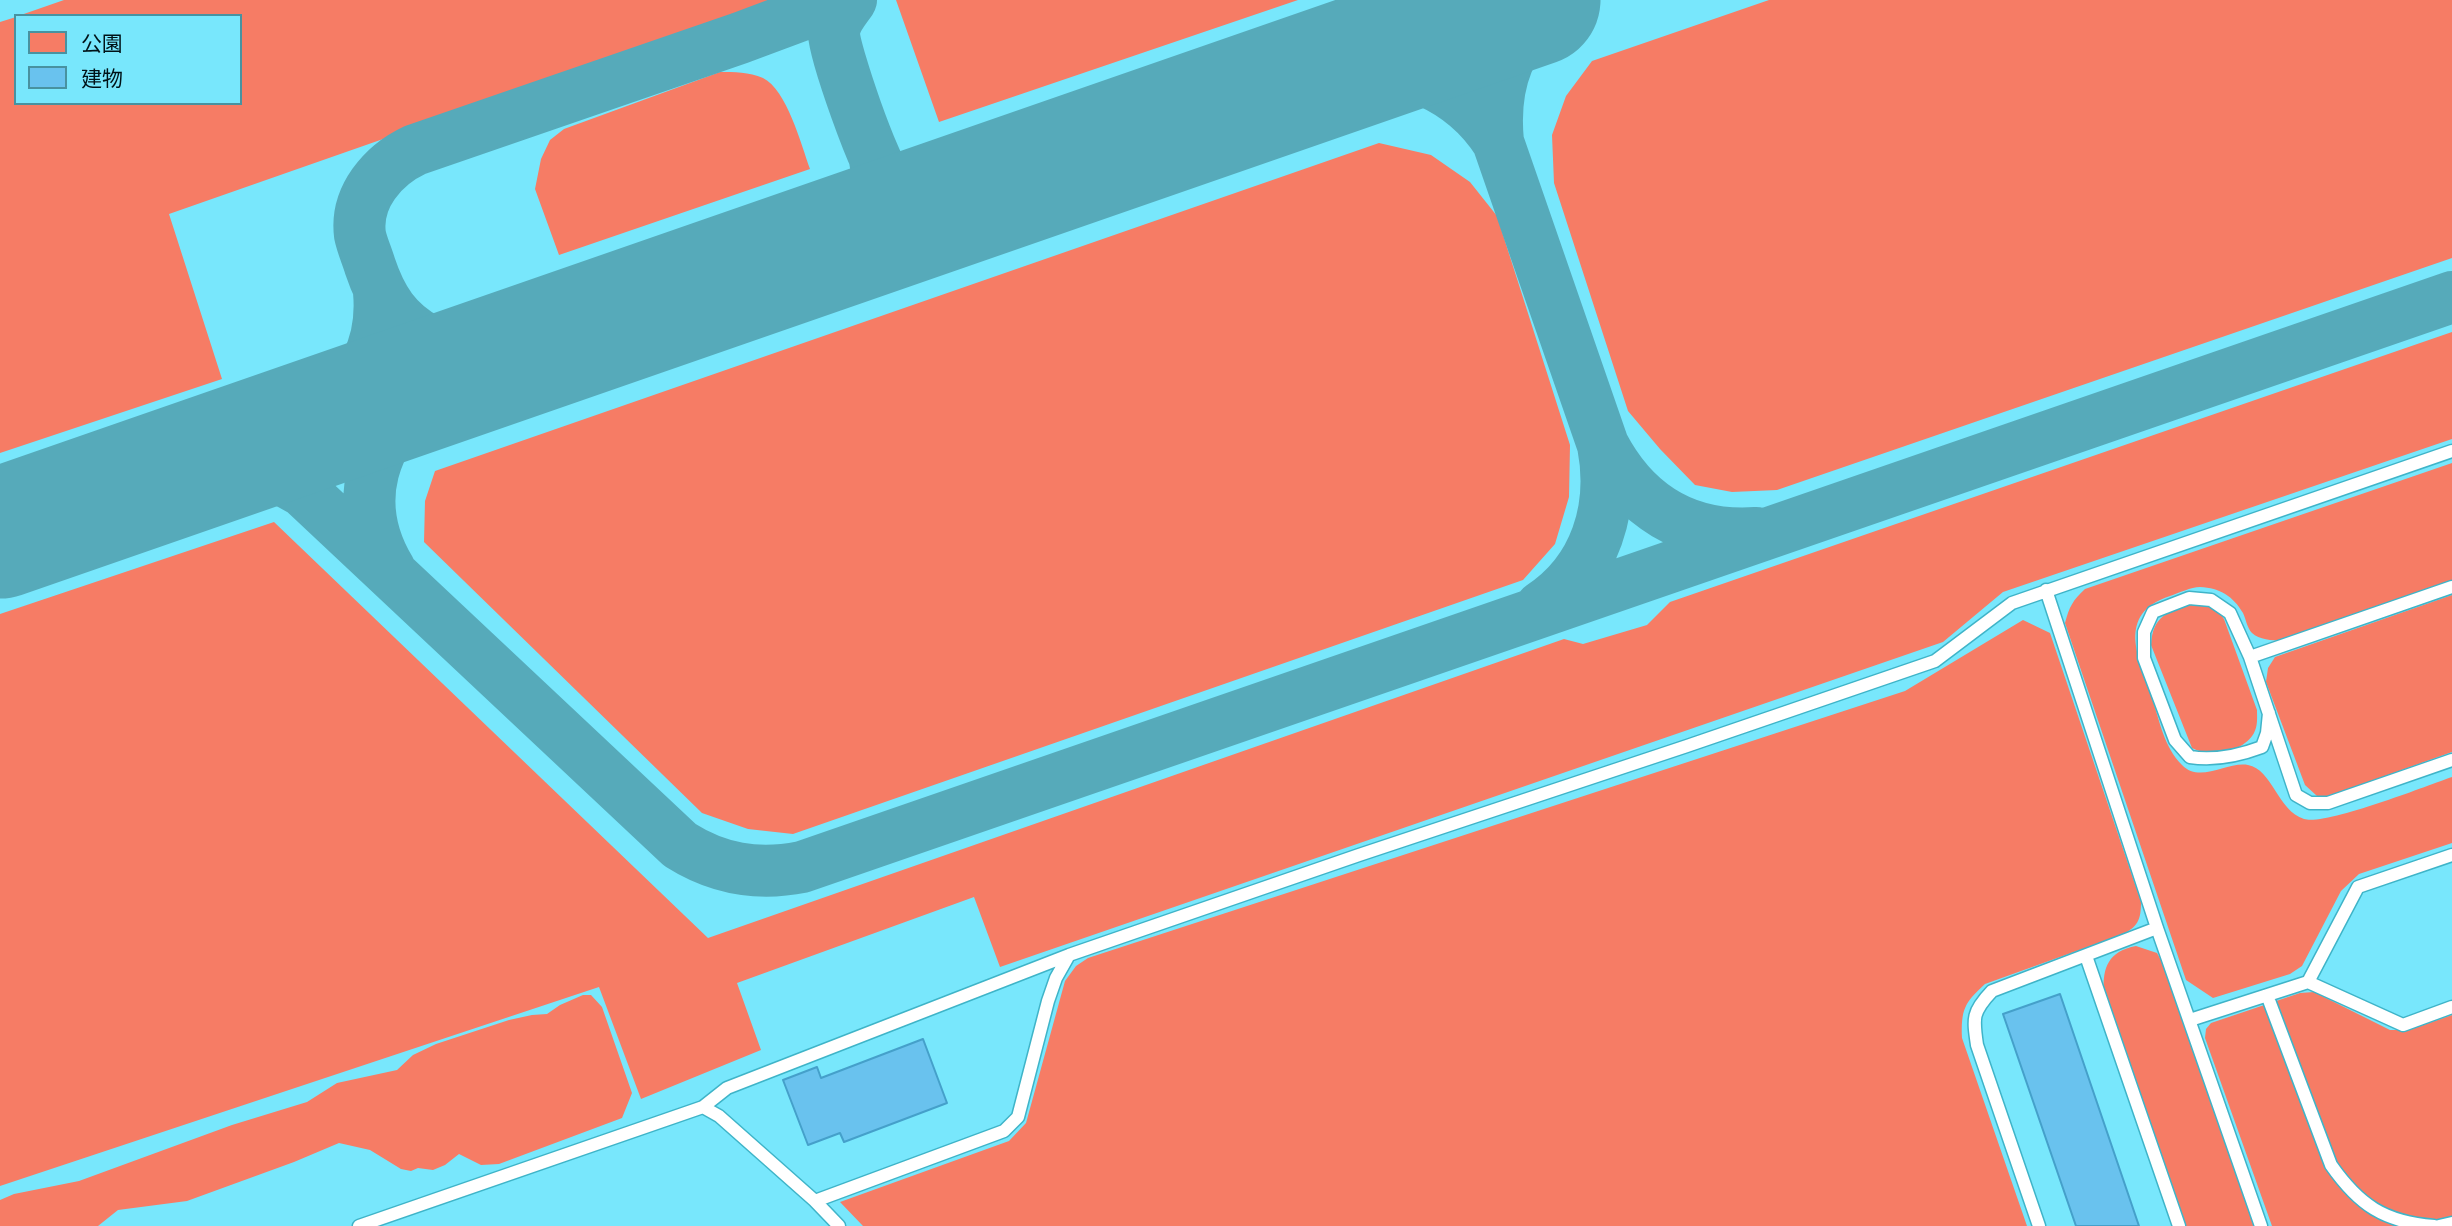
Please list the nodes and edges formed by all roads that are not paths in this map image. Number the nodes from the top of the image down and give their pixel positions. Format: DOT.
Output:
graph roads {
  1 [pos="2452,450"];
  2 [pos="2452,587"];
  3 [pos="2046,590"];
  4 [pos="2250,657"];
  5 [pos="2269,713"];
  6 [pos="2452,760"];
  7 [pos="2452,855"];
  8 [pos="2157,928"];
  9 [pos="1069,956"];
  10 [pos="2086,956"];
  11 [pos="2308,982"];
  12 [pos="2267,995"];
  13 [pos="2452,1007"];
  14 [pos="2190,1020"];
  15 [pos="703,1107"];
  16 [pos="815,1201"];
  17 [pos="2452,1223"];
  18 [pos="359,1226"];
  19 [pos="839,1226"];
  20 [pos="2039,1226"];
  21 [pos="2179,1226"];
  22 [pos="2261,1226"];
  23 [pos="2434,1226"];
  24 [pos="2439,1226"];
  1 -- 3 [label="lane"];
  2 -- 4 [label="lane"];
  3 -- 8 [label="lane"];
  3 -- 9 [label="lane"];
  4 -- 5 [label="lane"];
  4 -- 5 [label="lane"];
  5 -- 6 [label="lane"];
  7 -- 11 [label="lane"];
  8 -- 10 [label="lane"];
  8 -- 14 [label="lane"];
  9 -- 15 [label="lane"];
  9 -- 16 [label="lane"];
  10 -- 20 [label="lane"];
  10 -- 21 [label="lane"];
  11 -- 12 [label="lane"];
  11 -- 13 [label="lane"];
  12 -- 14 [label="lane"];
  12 -- 23 [label="lane"];
  14 -- 22 [label="lane"];
  15 -- 16 [label="lane"];
  15 -- 18 [label="lane"];
  16 -- 19 [label="lane"];
  17 -- 24 [label="lane"];
}
